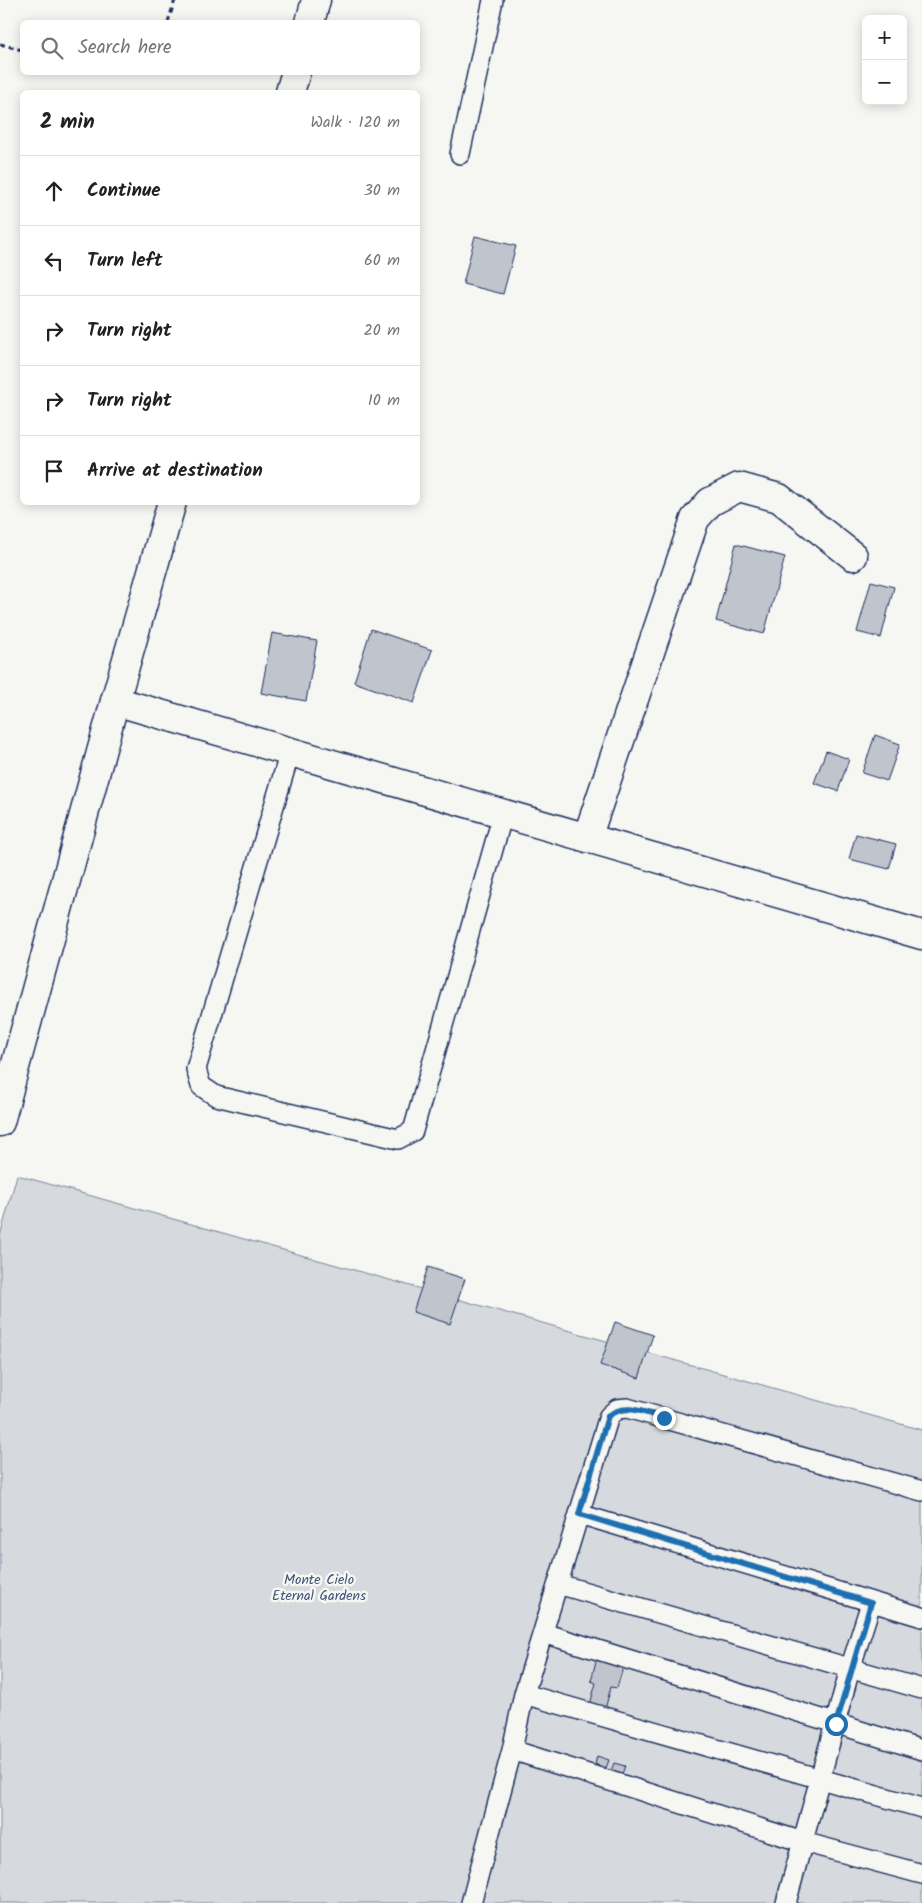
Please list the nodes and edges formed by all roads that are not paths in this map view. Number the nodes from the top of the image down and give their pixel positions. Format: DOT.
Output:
graph roads {
  1 [pos="316,0"];
  2 [pos="493,0"];
  3 [pos="311,20"];
  4 [pos="295,75"];
  5 [pos="291,90"];
  6 [pos="460,154"];
  7 [pos="171,505"];
  8 [pos="853,556"];
  9 [pos="115,701"];
  10 [pos="290,752"];
  11 [pos="503,814"];
  12 [pos="586,838"];
  13 [pos="922,935"];
  14 [pos="2,1111"];
  15 [pos="922,1491"];
  16 [pos="579,1514"];
  17 [pos="558,1584"];
  18 [pos="871,1603"];
  19 [pos="922,1617"];
  20 [pos="543,1633"];
  21 [pos="850,1669"];
  22 [pos="922,1689"];
  23 [pos="524,1694"];
  24 [pos="836,1724"];
  25 [pos="512,1750"];
  26 [pos="922,1750"];
  27 [pos="819,1780"];
  28 [pos="922,1808"];
  29 [pos="803,1842"];
  30 [pos="922,1874"];
  31 [pos="471,1903"];
  32 [pos="786,1903"];
  1 -- 3 [label="street"];
  2 -- 6 [label="lane"];
  4 -- 5 [label="street"];
  7 -- 9 [label="street"];
  8 -- 12 [label="street"];
  9 -- 10 [label="street"];
  9 -- 14 [label="street"];
  10 -- 11 [label="street"];
  10 -- 11 [label="lane"];
  11 -- 12 [label="street"];
  12 -- 13 [label="street"];
  15 -- 16 [label="lane"];
  16 -- 17 [label="lane"];
  16 -- 18 [label="lane"];
  17 -- 20 [label="lane"];
  17 -- 21 [label="lane"];
  18 -- 19 [label="lane"];
  18 -- 21 [label="lane"];
  20 -- 23 [label="lane"];
  20 -- 24 [label="lane"];
  21 -- 22 [label="lane"];
  21 -- 24 [label="lane"];
  23 -- 25 [label="lane"];
  23 -- 27 [label="lane"];
  24 -- 26 [label="lane"];
  24 -- 27 [label="lane"];
  25 -- 29 [label="lane"];
  25 -- 31 [label="lane"];
  27 -- 28 [label="lane"];
  27 -- 29 [label="lane"];
  29 -- 30 [label="lane"];
  29 -- 32 [label="lane"];
}
